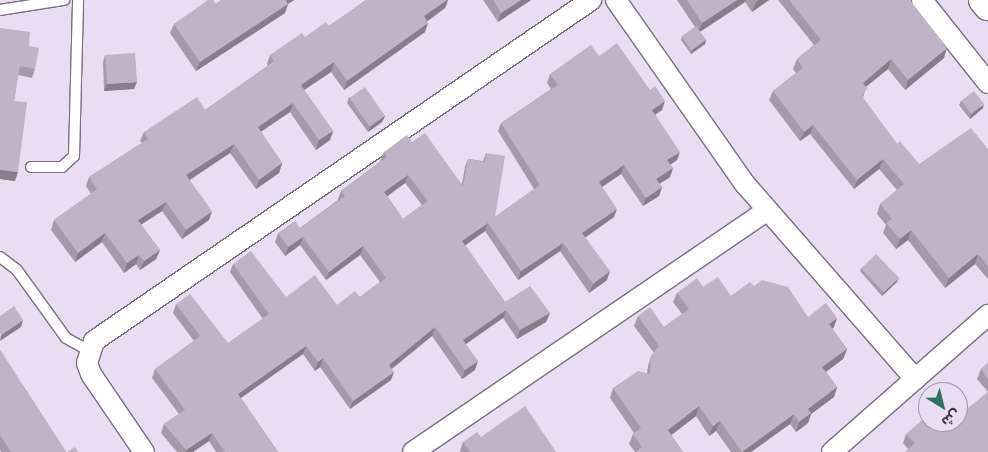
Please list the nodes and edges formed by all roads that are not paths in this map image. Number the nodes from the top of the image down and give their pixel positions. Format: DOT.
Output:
graph roads {
  1 [pos="64,0"];
  2 [pos="78,0"];
  3 [pos="591,0"];
  4 [pos="616,0"];
  5 [pos="922,0"];
  6 [pos="983,0"];
  7 [pos="988,6"];
  8 [pos="0,10"];
  9 [pos="988,83"];
  10 [pos="31,167"];
  11 [pos="766,211"];
  12 [pos="0,257"];
  13 [pos="988,315"];
  14 [pos="88,351"];
  15 [pos="915,379"];
  16 [pos="144,452"];
  17 [pos="413,452"];
  18 [pos="832,452"];
  1 -- 8 [label="lane"];
  2 -- 10 [label="lane"];
  3 -- 14 [label="street"];
  4 -- 11 [label="street"];
  5 -- 9 [label="street"];
  6 -- 7 [label="main road"];
  11 -- 15 [label="street"];
  11 -- 17 [label="street"];
  12 -- 14 [label="lane"];
  13 -- 15 [label="street"];
  14 -- 16 [label="street"];
  15 -- 18 [label="street"];
}
